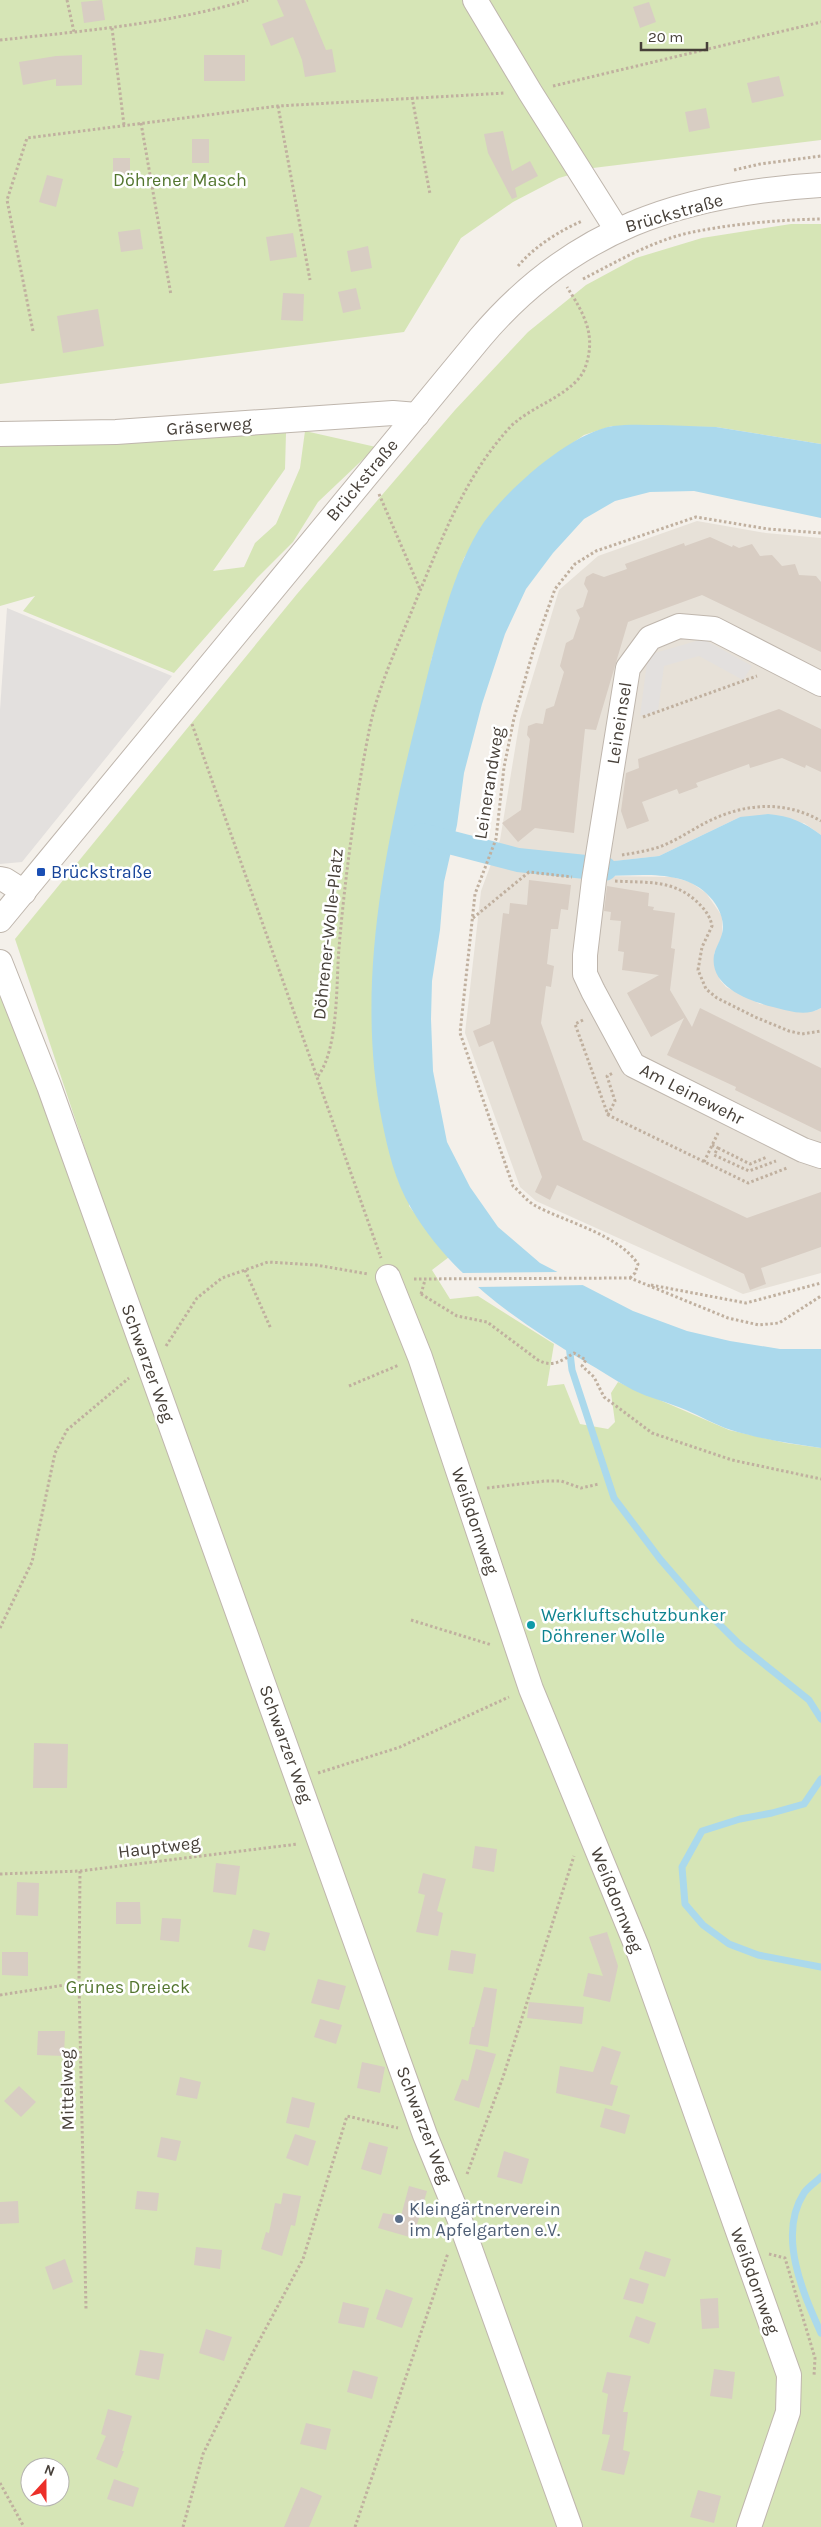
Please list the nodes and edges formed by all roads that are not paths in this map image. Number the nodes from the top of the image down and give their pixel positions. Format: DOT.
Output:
graph roads {
  1 [pos="475,0"];
  2 [pos="821,185"];
  3 [pos="617,230"];
  4 [pos="417,415"];
  5 [pos="0,434"];
  6 [pos="821,684"];
  7 [pos="9,879"];
  8 [pos="594,880"];
  9 [pos="0,920"];
  10 [pos="0,962"];
  11 [pos="821,1156"];
  12 [pos="388,1277"];
  13 [pos="570,2527"];
  14 [pos="749,2527"];
  1 -- 3 [label="street"];
  2 -- 3 [label="street, Brückstraße"];
  3 -- 4 [label="street, Brückstraße"];
  4 -- 5 [label="street, Gräserweg"];
  4 -- 7 [label="street, Brückstraße"];
  6 -- 8 [label="street, Leineinsel"];
  7 -- 9 [label="street, Brückstraße"];
  8 -- 11 [label="street, Am Leinewehr"];
  10 -- 13 [label="street, Schwarzer Weg"];
  12 -- 14 [label="street, Weißdornweg"];
}
